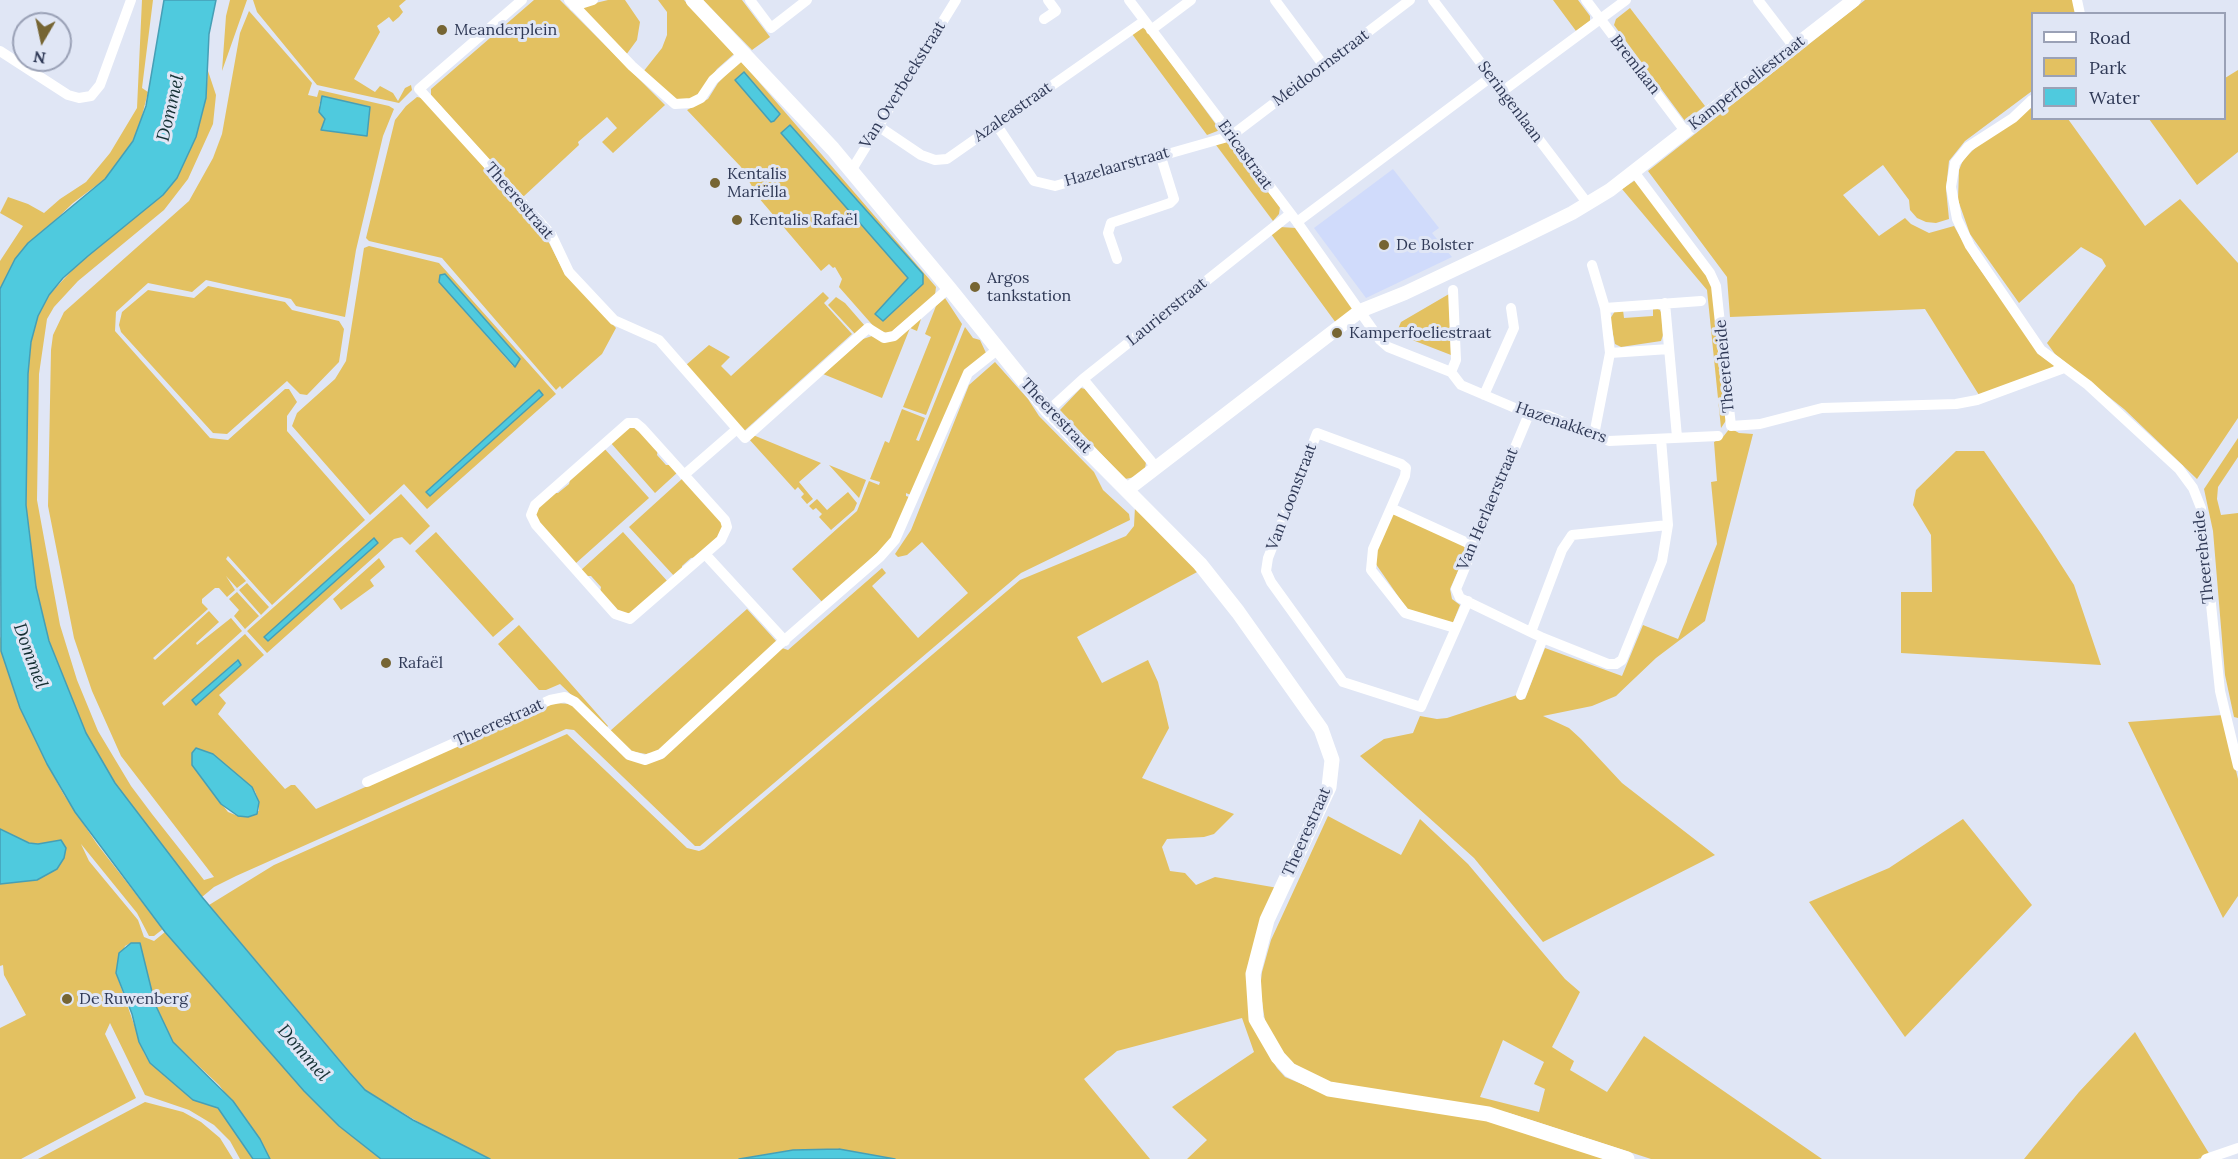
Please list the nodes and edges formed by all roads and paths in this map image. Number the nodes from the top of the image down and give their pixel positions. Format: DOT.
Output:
graph roads {
  1 [pos="131,0"];
  2 [pos="522,0"];
  3 [pos="593,0"];
  4 [pos="693,0"];
  5 [pos="750,0"];
  6 [pos="807,0"];
  7 [pos="956,0"];
  8 [pos="1047,0"];
  9 [pos="1129,0"];
  10 [pos="1191,0"];
  11 [pos="1275,0"];
  12 [pos="1410,0"];
  13 [pos="1433,0"];
  14 [pos="1586,0"];
  15 [pos="1626,0"];
  16 [pos="1758,0"];
  17 [pos="1854,0"];
  18 [pos="572,3"];
  19 [pos="1044,19"];
  20 [pos="1600,19"];
  21 [pos="1148,25"];
  22 [pos="1794,47"];
  23 [pos="0,51"];
  24 [pos="743,54"];
  25 [pos="1324,66"];
  26 [pos="1491,77"];
  27 [pos="1503,91"];
  28 [pos="2031,101"];
  29 [pos="996,124"];
  30 [pos="878,126"];
  31 [pos="1685,131"];
  32 [pos="1231,136"];
  33 [pos="1160,154"];
  34 [pos="851,171"];
  35 [pos="1634,172"];
  36 [pos="1587,204"];
  37 [pos="1293,219"];
  38 [pos="1117,259"];
  39 [pos="1592,265"];
  40 [pos="949,288"];
  41 [pos="1453,290"];
  42 [pos="1701,301"];
  43 [pos="1665,303"];
  44 [pos="1511,308"];
  45 [pos="1605,308"];
  46 [pos="1360,311"];
  47 [pos="1669,349"];
  48 [pos="997,350"];
  49 [pos="1610,353"];
  50 [pos="2064,368"];
  51 [pos="1451,372"];
  52 [pos="1083,379"];
  53 [pos="1484,395"];
  54 [pos="1048,411"];
  55 [pos="1529,414"];
  56 [pos="737,429"];
  57 [pos="1594,435"];
  58 [pos="1677,436"];
  59 [pos="1718,436"];
  60 [pos="1661,439"];
  61 [pos="1155,466"];
  62 [pos="684,475"];
  63 [pos="1127,490"];
  64 [pos="1391,508"];
  65 [pos="1668,525"];
  66 [pos="1472,545"];
  67 [pos="705,554"];
  68 [pos="1468,601"];
  69 [pos="1455,628"];
  70 [pos="1531,632"];
  71 [pos="1543,638"];
  72 [pos="785,641"];
  73 [pos="1521,695"];
  74 [pos="2238,766"];
  75 [pos="367,782"];
  76 [pos="2238,1148"];
  77 [pos="1627,1159"];
  78 [pos="2206,1159"];
  1 -- 23 [label="street"];
  2 -- 56 [label="street, Theerestraat"];
  3 -- 18 [label="street"];
  4 -- 24 [label="main road, Theerestraat"];
  5 -- 6 [label="street"];
  7 -- 30 [label="street, Van Overbeekstraat"];
  8 -- 19 [label="street"];
  9 -- 21 [label="street, Ericastraat"];
  10 -- 21 [label="street, Azaleastraat"];
  11 -- 25 [label="street"];
  12 -- 25 [label="street, Meidoornstraat"];
  13 -- 26 [label="street, Seringenlaan"];
  14 -- 20 [label="street, Bremlaan"];
  15 -- 20 [label="street"];
  16 -- 22 [label="street"];
  17 -- 22 [label="street, Kamperfoeliestraat"];
  18 -- 24 [label="street"];
  20 -- 27 [label="street"];
  20 -- 31 [label="street, Bremlaan"];
  21 -- 29 [label="street, Azaleastraat"];
  21 -- 32 [label="street, Ericastraat"];
  22 -- 31 [label="street, Kamperfoeliestraat"];
  24 -- 34 [label="main road, Theerestraat"];
  25 -- 32 [label="street, Meidoornstraat"];
  26 -- 27 [label="street, Seringenlaan"];
  26 -- 37 [label="street, Laurierstraat"];
  27 -- 36 [label="street, Seringenlaan"];
  28 -- 50 [label="street, Theereheide"];
  29 -- 30 [label="street, Azaleastraat"];
  29 -- 33 [label="street, Hazelaarstraat"];
  30 -- 34 [label="street, Van Overbeekstraat"];
  31 -- 35 [label="street, Kamperfoeliestraat"];
  32 -- 33 [label="street, Hazelaarstraat"];
  32 -- 37 [label="street, Ericastraat"];
  33 -- 38 [label="street"];
  34 -- 40 [label="main road, Theerestraat"];
  35 -- 36 [label="street, Kamperfoeliestraat"];
  35 -- 50 [label="street, Theereheide"];
  36 -- 46 [label="street, Kamperfoeliestraat"];
  37 -- 46 [label="street, Ericastraat"];
  37 -- 52 [label="street, Laurierstraat"];
  39 -- 45 [label="street"];
  40 -- 48 [label="main road, Theerestraat"];
  40 -- 56 [label="street, Theerestraat"];
  41 -- 51 [label="street"];
  42 -- 43 [label="street"];
  43 -- 45 [label="street"];
  43 -- 47 [label="street"];
  44 -- 53 [label="street"];
  45 -- 49 [label="street"];
  46 -- 51 [label="street, Hazenakkers"];
  46 -- 61 [label="street, Kamperfoeliestraat"];
  47 -- 49 [label="street"];
  47 -- 58 [label="street"];
  48 -- 54 [label="main road, Theerestraat"];
  48 -- 72 [label="street, Theerestraat"];
  49 -- 57 [label="street"];
  50 -- 74 [label="street, Theereheide"];
  51 -- 53 [label="street, Hazenakkers"];
  52 -- 54 [label="street, Laurierstraat"];
  52 -- 61 [label="street"];
  53 -- 55 [label="street, Hazenakkers"];
  54 -- 63 [label="main road, Theerestraat"];
  55 -- 57 [label="street, Hazenakkers"];
  55 -- 66 [label="street, Van Herlaerstraat"];
  56 -- 62 [label="street"];
  57 -- 60 [label="street, Hazenakkers"];
  58 -- 59 [label="street, Hazenakkers"];
  58 -- 60 [label="street, Hazenakkers"];
  60 -- 65 [label="street"];
  61 -- 63 [label="street, Kamperfoeliestraat"];
  62 -- 67 [label="street"];
  62 -- 67 [label="street"];
  63 -- 77 [label="main road, Theerestraat"];
  64 -- 66 [label="street"];
  64 -- 69 [label="street"];
  64 -- 69 [label="street, Van Loonstraat"];
  65 -- 70 [label="street"];
  65 -- 71 [label="street"];
  66 -- 68 [label="street, Van Herlaerstraat"];
  67 -- 72 [label="street"];
  68 -- 69 [label="street"];
  68 -- 70 [label="street"];
  70 -- 71 [label="street"];
  71 -- 73 [label="street"];
  72 -- 75 [label="street, Theerestraat"];
  76 -- 78 [label="street"];
}
